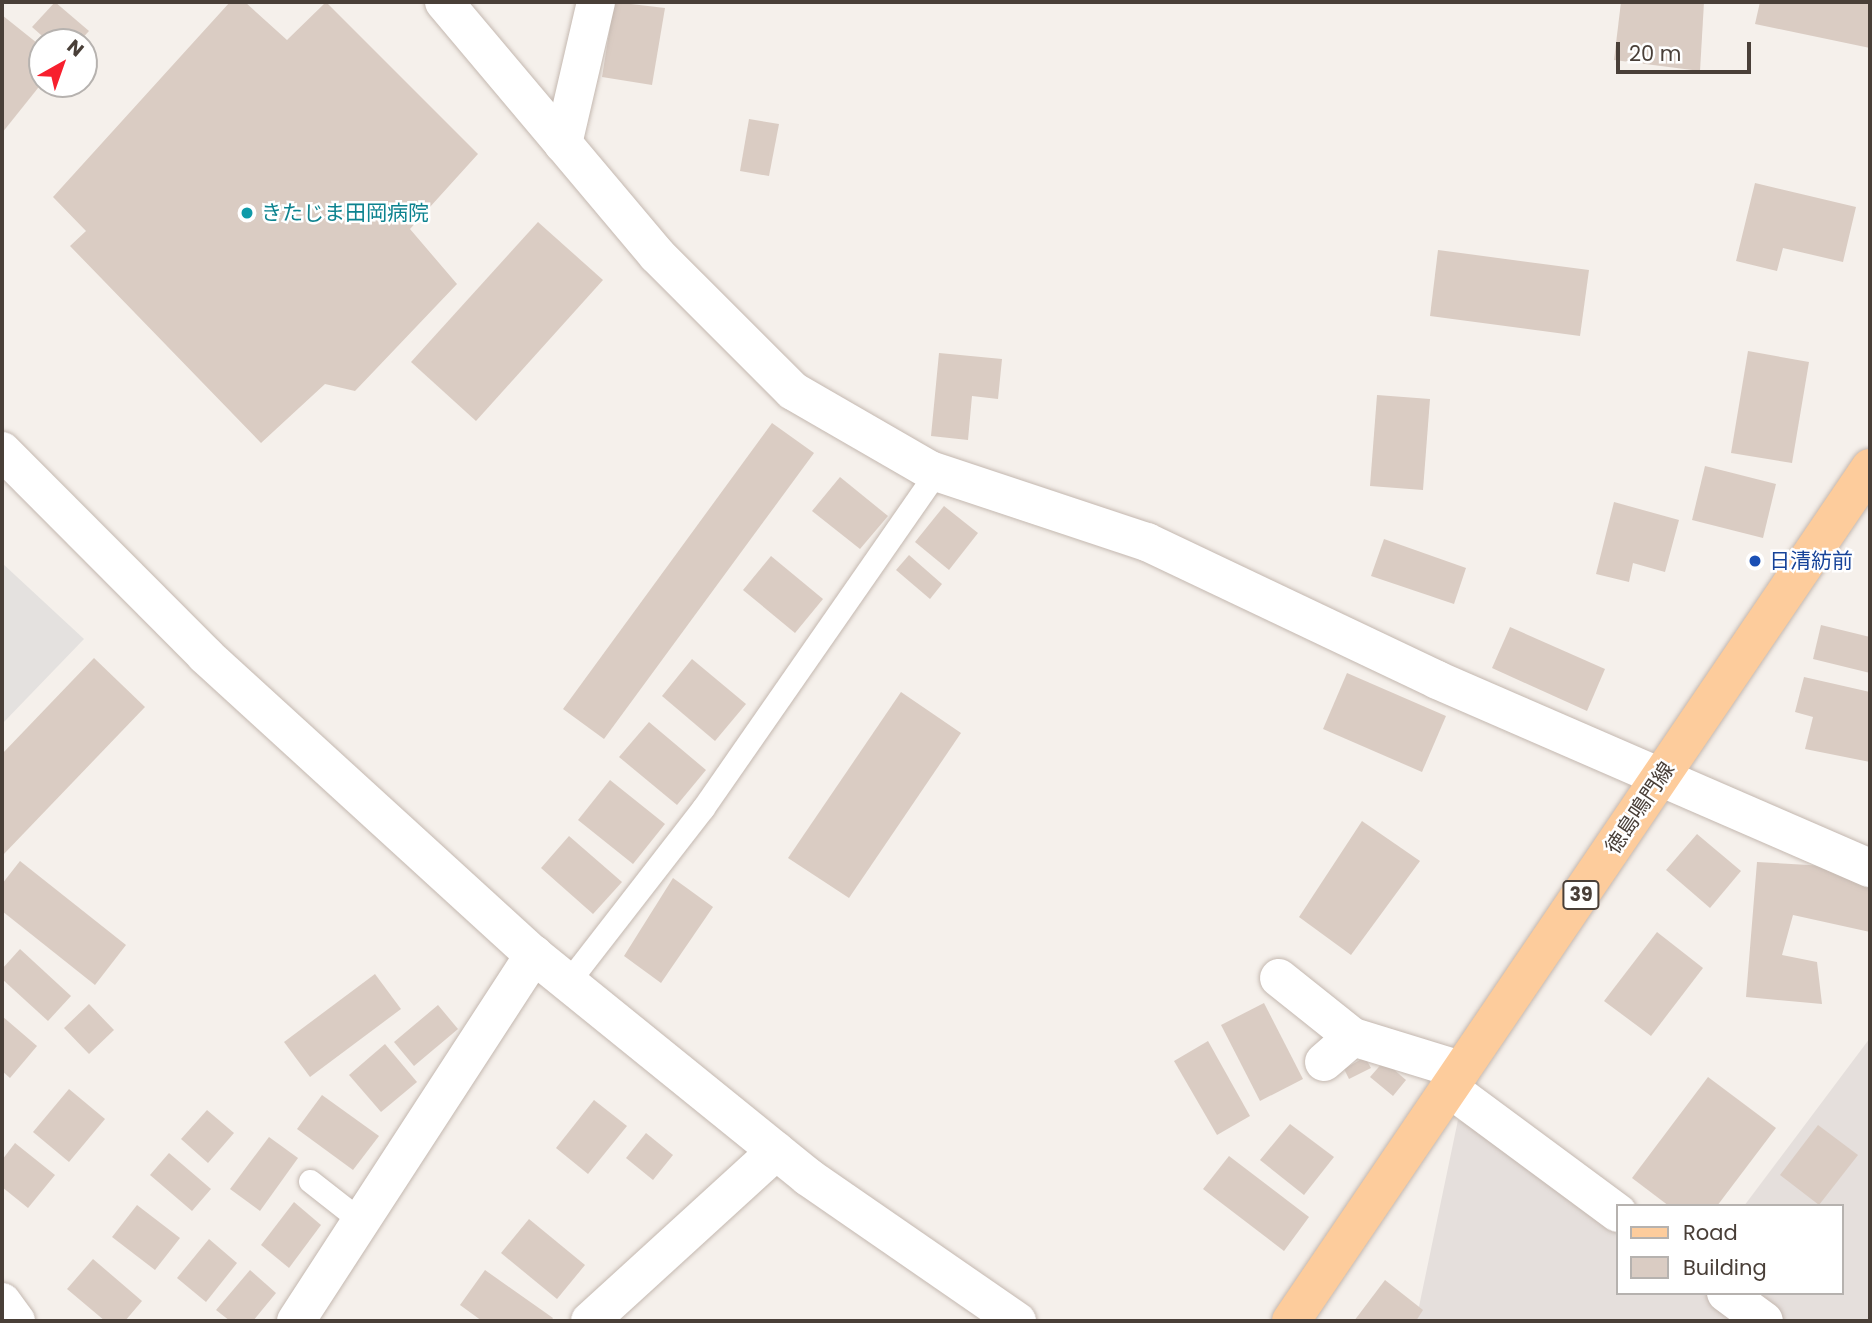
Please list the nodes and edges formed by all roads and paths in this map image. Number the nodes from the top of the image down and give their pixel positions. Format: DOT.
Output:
graph roads {
  1 [pos="444,2"];
  2 [pos="596,2"];
  3 [pos="563,144"];
  4 [pos="2,451"];
  5 [pos="1870,468"];
  6 [pos="936,473"];
  7 [pos="1660,780"];
  8 [pos="1870,868"];
  9 [pos="534,955"];
  10 [pos="1279,978"];
  11 [pos="568,982"];
  12 [pos="1353,1037"];
  13 [pos="1324,1062"];
  14 [pos="1455,1079"];
  15 [pos="776,1151"];
  16 [pos="310,1181"];
  17 [pos="1616,1211"];
  18 [pos="361,1221"];
  19 [pos="2,1302"];
  20 [pos="16,1321"];
  21 [pos="296,1321"];
  22 [pos="590,1321"];
  23 [pos="1017,1321"];
  24 [pos="1290,1321"];
  1 -- 3 [label="street"];
  2 -- 3 [label="street"];
  3 -- 6 [label="street"];
  4 -- 9 [label="street"];
  5 -- 7 [label="main road, 徳島鳴門線 / 39"];
  6 -- 7 [label="street"];
  6 -- 11 [label="lane"];
  7 -- 8 [label="street"];
  7 -- 14 [label="main road, 徳島鳴門線 / 39"];
  9 -- 11 [label="street"];
  9 -- 18 [label="street"];
  10 -- 12 [label="street"];
  11 -- 15 [label="street"];
  12 -- 13 [label="street"];
  12 -- 14 [label="street"];
  14 -- 17 [label="street"];
  14 -- 24 [label="main road, 徳島鳴門線 / 39"];
  15 -- 22 [label="street"];
  15 -- 23 [label="street"];
  16 -- 18 [label="lane"];
  18 -- 21 [label="street"];
  19 -- 20 [label="street"];
}
